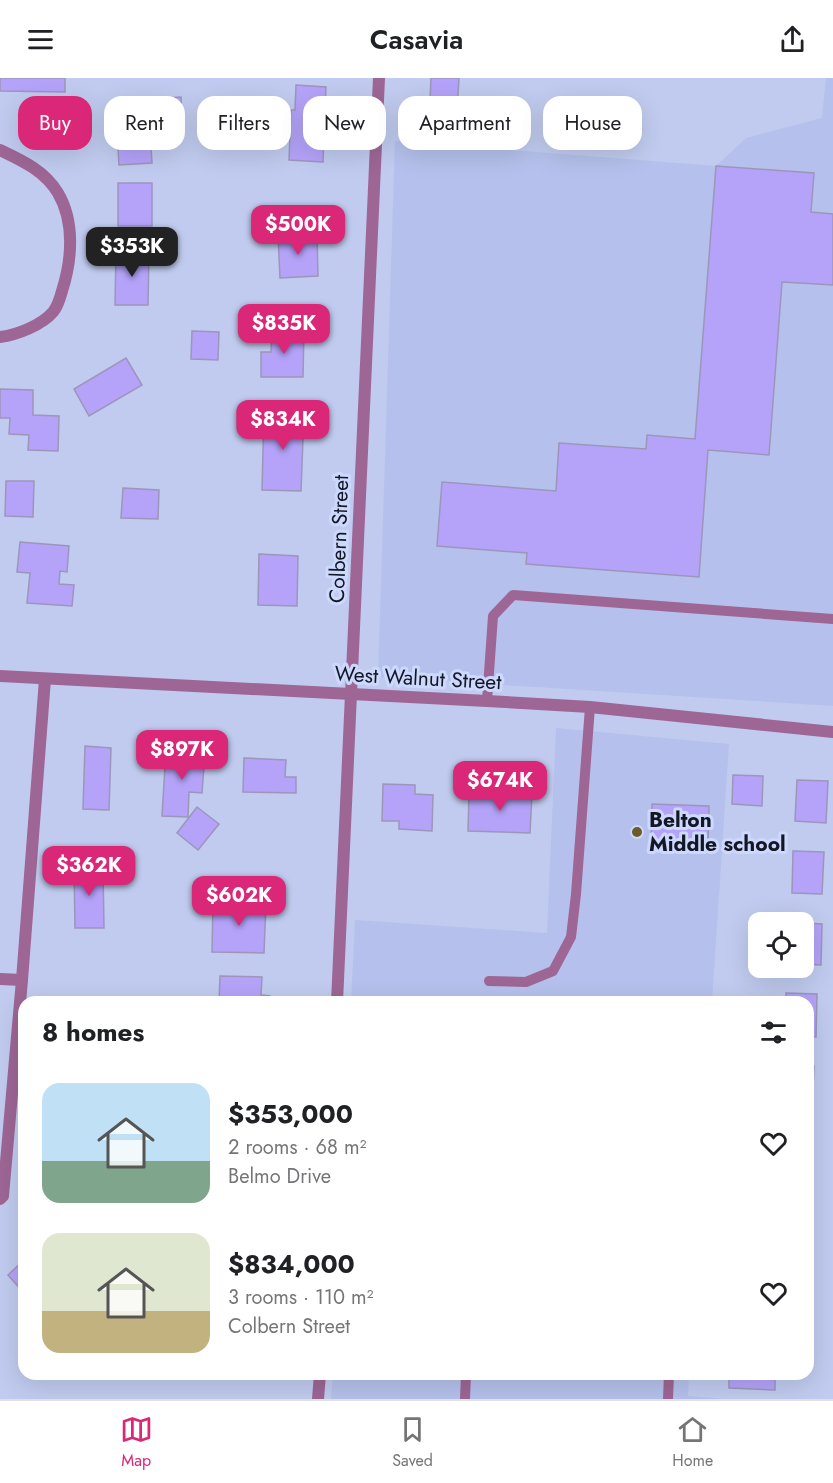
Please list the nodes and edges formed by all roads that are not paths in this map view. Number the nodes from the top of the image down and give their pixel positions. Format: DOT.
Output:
graph roads {
  1 [pos="379,78"];
  2 [pos="0,150"];
  3 [pos="0,337"];
  4 [pos="833,619"];
  5 [pos="0,676"];
  6 [pos="45,679"];
  7 [pos="352,695"];
  8 [pos="487,701"];
  9 [pos="590,707"];
  10 [pos="833,732"];
  11 [pos="0,980"];
  12 [pos="22,980"];
  13 [pos="489,981"];
  14 [pos="21,996"];
  15 [pos="337,996"];
  16 [pos="18,1025"];
  17 [pos="0,1199"];
  18 [pos="320,1380"];
  19 [pos="466,1380"];
  20 [pos="669,1380"];
  21 [pos="318,1399"];
  22 [pos="465,1399"];
  23 [pos="668,1399"];
  1 -- 7 [label="street, Colbern Street"];
  2 -- 3 [label="street"];
  4 -- 8 [label="lane"];
  5 -- 6 [label="street, West Walnut Street"];
  6 -- 7 [label="street, West Walnut Street"];
  6 -- 12 [label="street"];
  7 -- 8 [label="street, West Walnut Street"];
  7 -- 15 [label="street, Colbern Street"];
  8 -- 9 [label="street, West Walnut Street"];
  9 -- 10 [label="street, West Walnut Street"];
  9 -- 13 [label="lane"];
  11 -- 12 [label="street"];
  12 -- 14 [label="street"];
  16 -- 17 [label="street"];
  18 -- 21 [label="street"];
  19 -- 22 [label="lane"];
  20 -- 23 [label="lane"];
}
